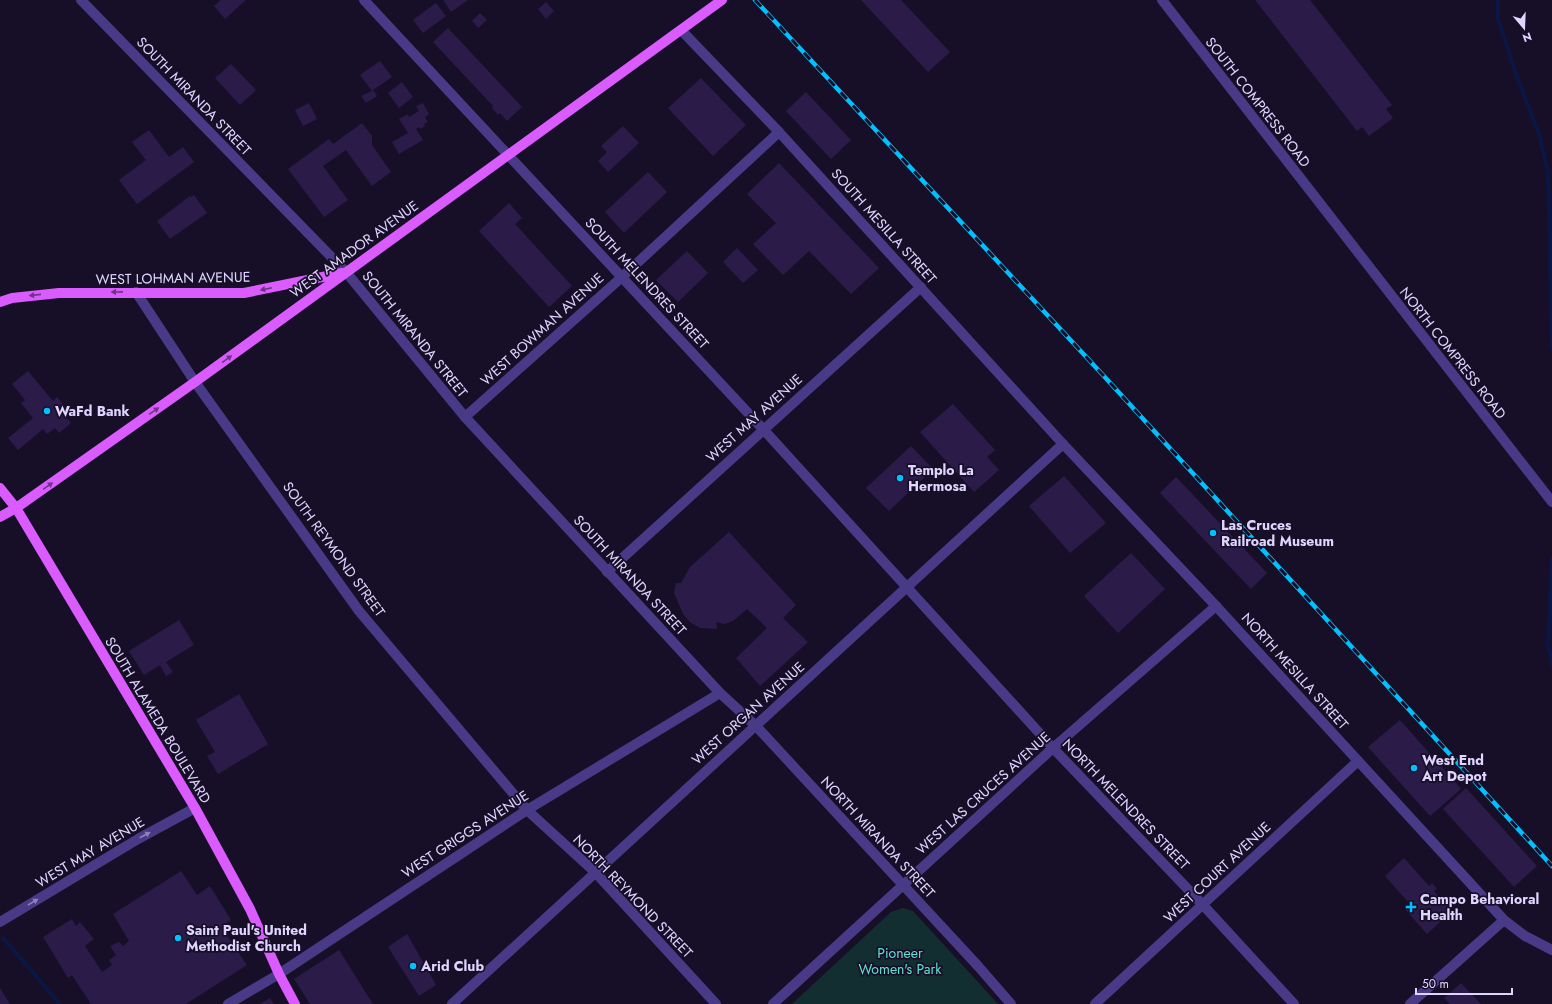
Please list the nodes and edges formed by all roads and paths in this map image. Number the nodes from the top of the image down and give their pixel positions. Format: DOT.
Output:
graph roads {
  1 [pos="81,0"];
  2 [pos="364,0"];
  3 [pos="722,0"];
  4 [pos="1162,0"];
  5 [pos="681,30"];
  6 [pos="779,132"];
  7 [pos="508,156"];
  8 [pos="1333,222"];
  9 [pos="346,272"];
  10 [pos="622,277"];
  11 [pos="921,287"];
  12 [pos="136,292"];
  13 [pos="0,302"];
  14 [pos="195,382"];
  15 [pos="465,417"];
  16 [pos="763,429"];
  17 [pos="1063,444"];
  18 [pos="0,488"];
  19 [pos="1552,502"];
  20 [pos="16,508"];
  21 [pos="0,517"];
  22 [pos="607,572"];
  23 [pos="908,587"];
  24 [pos="1216,606"];
  25 [pos="720,693"];
  26 [pos="756,726"];
  27 [pos="1053,748"];
  28 [pos="1358,762"];
  29 [pos="195,808"];
  30 [pos="527,810"];
  31 [pos="595,872"];
  32 [pos="902,885"];
  33 [pos="1203,905"];
  34 [pos="1504,920"];
  35 [pos="0,922"];
  36 [pos="1552,950"];
  37 [pos="279,974"];
  38 [pos="228,1004"];
  39 [pos="295,1004"];
  40 [pos="452,1004"];
  41 [pos="716,1004"];
  42 [pos="773,1004"];
  43 [pos="1011,1004"];
  44 [pos="1095,1004"];
  45 [pos="1294,1004"];
  46 [pos="1410,1004"];
  1 -- 9 [label="street, SOUTH MIRANDA STREET"];
  2 -- 7 [label="street, SOUTH MELENDRES STREET"];
  3 -- 5 [label="main road, WEST AMADOR AVENUE"];
  4 -- 8 [label="street, SOUTH COMPRESS ROAD"];
  5 -- 6 [label="street, SOUTH MESILLA STREET"];
  5 -- 7 [label="main road, WEST AMADOR AVENUE"];
  6 -- 10 [label="street, WEST BOWMAN AVENUE"];
  6 -- 11 [label="street, SOUTH MESILLA STREET"];
  7 -- 9 [label="main road, WEST AMADOR AVENUE"];
  7 -- 10 [label="street, SOUTH MELENDRES STREET"];
  8 -- 19 [label="street, NORTH COMPRESS ROAD"];
  9 -- 12 [label="main road, WEST LOHMAN AVENUE, one-way"];
  14 -- 9 [label="main road, WEST AMADOR AVENUE, one-way"];
  9 -- 15 [label="street, SOUTH MIRANDA STREET"];
  10 -- 15 [label="street, WEST BOWMAN AVENUE"];
  10 -- 16 [label="street, SOUTH MELENDRES STREET"];
  11 -- 16 [label="street, WEST MAY AVENUE"];
  11 -- 17 [label="street, SOUTH MESILLA STREET"];
  12 -- 13 [label="main road, WEST LOHMAN AVENUE, one-way"];
  12 -- 14 [label="street, SOUTH REYMOND STREET"];
  20 -- 14 [label="main road, WEST AMADOR AVENUE, one-way"];
  14 -- 30 [label="street, SOUTH REYMOND STREET"];
  15 -- 22 [label="street, SOUTH MIRANDA STREET"];
  16 -- 22 [label="street, WEST MAY AVENUE"];
  16 -- 23 [label="street, SOUTH MELENDRES STREET"];
  17 -- 23 [label="street, WEST ORGAN AVENUE"];
  17 -- 24 [label="street, NORTH MESILLA STREET"];
  18 -- 20 [label="main road, SOUTH ALAMEDA BOULEVARD"];
  20 -- 21 [label="main road, WEST AMADOR AVENUE"];
  20 -- 29 [label="main road, SOUTH ALAMEDA BOULEVARD"];
  22 -- 25 [label="street, SOUTH MIRANDA STREET"];
  23 -- 26 [label="street, WEST ORGAN AVENUE"];
  23 -- 27 [label="street, NORTH MELENDRES STREET"];
  24 -- 27 [label="street, WEST LAS CRUCES AVENUE"];
  24 -- 28 [label="street, NORTH MESILLA STREET"];
  25 -- 26 [label="street, NORTH MIRANDA STREET"];
  25 -- 30 [label="street, WEST GRIGGS AVENUE"];
  26 -- 31 [label="street, WEST ORGAN AVENUE"];
  26 -- 32 [label="street, NORTH MIRANDA STREET"];
  27 -- 32 [label="street, WEST LAS CRUCES AVENUE"];
  27 -- 33 [label="street, NORTH MELENDRES STREET"];
  28 -- 33 [label="street, WEST COURT AVENUE"];
  28 -- 34 [label="street, NORTH MESILLA STREET"];
  35 -- 29 [label="street, WEST MAY AVENUE, one-way"];
  29 -- 37 [label="main road, SOUTH ALAMEDA BOULEVARD"];
  30 -- 31 [label="street, NORTH REYMOND STREET"];
  30 -- 37 [label="street, WEST GRIGGS AVENUE"];
  31 -- 40 [label="street, WEST ORGAN AVENUE"];
  31 -- 41 [label="street, NORTH REYMOND STREET"];
  32 -- 42 [label="street, WEST LAS CRUCES AVENUE"];
  32 -- 43 [label="street, NORTH MIRANDA STREET"];
  33 -- 44 [label="street, WEST COURT AVENUE"];
  33 -- 45 [label="street, NORTH MELENDRES STREET"];
  34 -- 36 [label="street, NORTH MESILLA STREET"];
  34 -- 46 [label="street"];
  37 -- 38 [label="street, WEST GRIGGS AVENUE"];
  37 -- 39 [label="main road, SOUTH ALAMEDA BOULEVARD"];
}
